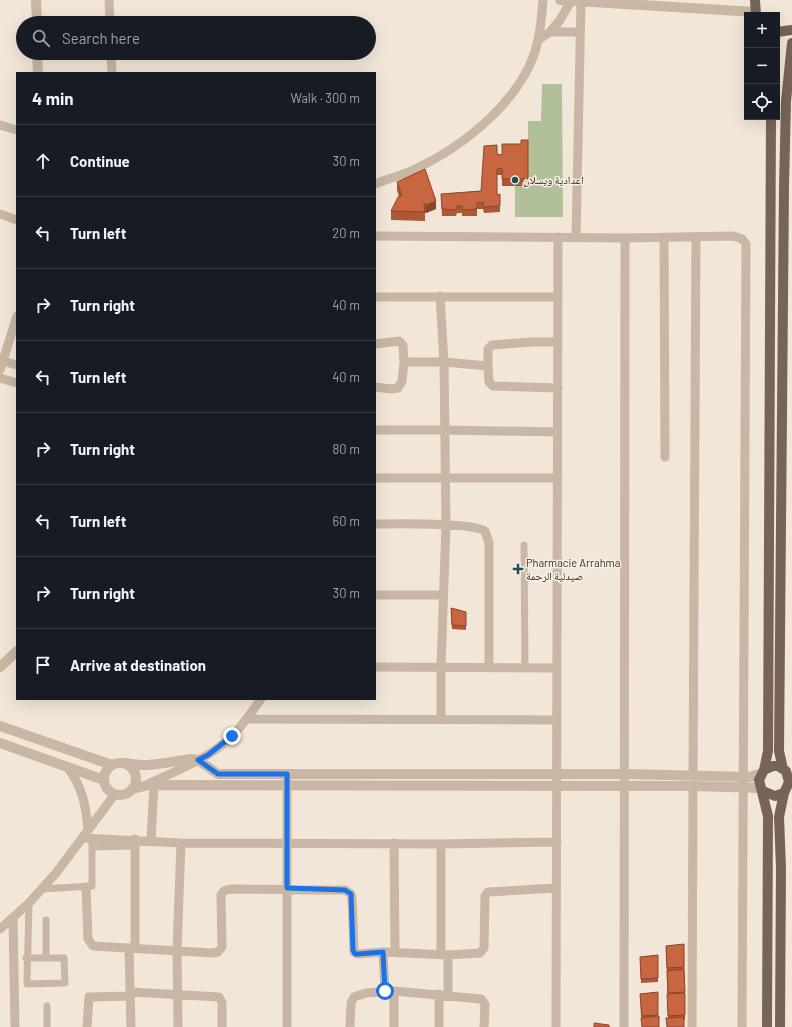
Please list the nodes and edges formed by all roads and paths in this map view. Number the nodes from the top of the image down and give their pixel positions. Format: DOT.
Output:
graph roads {
  1 [pos="36,0"];
  2 [pos="109,0"];
  3 [pos="543,0"];
  4 [pos="560,0"];
  5 [pos="755,0"];
  6 [pos="576,2"];
  7 [pos="744,12"];
  8 [pos="755,12"];
  9 [pos="37,16"];
  10 [pos="110,16"];
  11 [pos="792,30"];
  12 [pos="550,32"];
  13 [pos="580,32"];
  14 [pos="780,32"];
  15 [pos="538,40"];
  16 [pos="792,43"];
  17 [pos="38,60"];
  18 [pos="111,60"];
  19 [pos="38,72"];
  20 [pos="112,72"];
  21 [pos="771,120"];
  22 [pos="0,125"];
  23 [pos="16,130"];
  24 [pos="376,184"];
  25 [pos="0,214"];
  26 [pos="16,220"];
  27 [pos="376,236"];
  28 [pos="558,237"];
  29 [pos="576,237"];
  30 [pos="664,237"];
  31 [pos="696,237"];
  32 [pos="625,238"];
  33 [pos="440,296"];
  34 [pos="376,297"];
  35 [pos="558,297"];
  36 [pos="16,319"];
  37 [pos="558,342"];
  38 [pos="376,344"];
  39 [pos="404,362"];
  40 [pos="444,362"];
  41 [pos="1,364"];
  42 [pos="16,365"];
  43 [pos="488,366"];
  44 [pos="0,378"];
  45 [pos="16,383"];
  46 [pos="376,387"];
  47 [pos="558,388"];
  48 [pos="376,430"];
  49 [pos="444,430"];
  50 [pos="558,432"];
  51 [pos="665,457"];
  52 [pos="446,476"];
  53 [pos="376,478"];
  54 [pos="558,478"];
  55 [pos="376,524"];
  56 [pos="446,525"];
  57 [pos="524,545"];
  58 [pos="376,595"];
  59 [pos="443,595"];
  60 [pos="16,652"];
  61 [pos="441,666"];
  62 [pos="489,666"];
  63 [pos="376,667"];
  64 [pos="0,668"];
  65 [pos="525,668"];
  66 [pos="557,668"];
  67 [pos="260,700"];
  68 [pos="247,719"];
  69 [pos="441,720"];
  70 [pos="557,720"];
  71 [pos="0,726"];
  72 [pos="0,743"];
  73 [pos="198,760"];
  74 [pos="125,763"];
  75 [pos="112,765"];
  76 [pos="66,766"];
  77 [pos="783,768"];
  78 [pos="763,771"];
  79 [pos="287,774"];
  80 [pos="558,774"];
  81 [pos="625,774"];
  82 [pos="742,777"];
  83 [pos="104,780"];
  84 [pos="693,781"];
  85 [pos="154,786"];
  86 [pos="287,786"];
  87 [pos="557,786"];
  88 [pos="625,786"];
  89 [pos="742,787"];
  90 [pos="137,788"];
  91 [pos="762,790"];
  92 [pos="784,793"];
  93 [pos="115,794"];
  94 [pos="91,838"];
  95 [pos="151,840"];
  96 [pos="287,842"];
  97 [pos="557,842"];
  98 [pos="134,843"];
  99 [pos="181,843"];
  100 [pos="394,843"];
  101 [pos="441,844"];
  102 [pos="86,887"];
  103 [pos="287,888"];
  104 [pos="556,888"];
  105 [pos="41,890"];
  106 [pos="29,903"];
  107 [pos="13,917"];
  108 [pos="46,920"];
  109 [pos="0,929"];
  110 [pos="132,948"];
  111 [pos="177,950"];
  112 [pos="383,952"];
  113 [pos="395,952"];
  114 [pos="444,955"];
  115 [pos="26,958"];
  116 [pos="46,958"];
  117 [pos="15,984"];
  118 [pos="27,984"];
  119 [pos="390,991"];
  120 [pos="131,994"];
  121 [pos="178,994"];
  122 [pos="443,995"];
  123 [pos="47,1006"];
  124 [pos="15,1027"];
  125 [pos="47,1027"];
  126 [pos="87,1027"];
  127 [pos="131,1027"];
  128 [pos="178,1027"];
  129 [pos="222,1027"];
  130 [pos="287,1027"];
  131 [pos="350,1027"];
  132 [pos="394,1027"];
  133 [pos="439,1027"];
  134 [pos="484,1027"];
  135 [pos="556,1027"];
  136 [pos="624,1027"];
  137 [pos="692,1027"];
  138 [pos="742,1027"];
  139 [pos="767,1027"];
  140 [pos="780,1027"];
  1 -- 9 [label="street"];
  2 -- 10 [label="street"];
  3 -- 15 [label="street"];
  4 -- 6 [label="street"];
  5 -- 8 [label="main road"];
  6 -- 7 [label="street"];
  6 -- 12 [label="street"];
  6 -- 13 [label="street"];
  11 -- 14 [label="main road"];
  12 -- 13 [label="street"];
  12 -- 15 [label="street"];
  13 -- 29 [label="street"];
  15 -- 24 [label="street"];
  16 -- 77 [label="main road"];
  17 -- 19 [label="street"];
  18 -- 20 [label="street"];
  21 -- 78 [label="main road"];
  22 -- 23 [label="street"];
  25 -- 26 [label="street"];
  27 -- 28 [label="street"];
  28 -- 29 [label="street"];
  28 -- 35 [label="street"];
  29 -- 32 [label="street"];
  30 -- 31 [label="street"];
  30 -- 32 [label="street"];
  30 -- 51 [label="street"];
  31 -- 82 [label="street"];
  31 -- 84 [label="street"];
  32 -- 81 [label="street"];
  33 -- 34 [label="street"];
  33 -- 35 [label="street"];
  33 -- 40 [label="street"];
  35 -- 37 [label="street"];
  36 -- 41 [label="street"];
  37 -- 43 [label="street"];
  37 -- 47 [label="street"];
  38 -- 39 [label="street"];
  39 -- 40 [label="street"];
  39 -- 46 [label="street"];
  40 -- 43 [label="street"];
  40 -- 49 [label="street"];
  41 -- 42 [label="street"];
  43 -- 47 [label="street"];
  44 -- 45 [label="street"];
  47 -- 50 [label="street"];
  48 -- 49 [label="street"];
  49 -- 50 [label="street"];
  49 -- 52 [label="street"];
  50 -- 54 [label="street"];
  52 -- 53 [label="street"];
  52 -- 54 [label="street"];
  52 -- 56 [label="street"];
  54 -- 66 [label="street"];
  55 -- 56 [label="street"];
  56 -- 59 [label="street"];
  56 -- 62 [label="street"];
  57 -- 65 [label="street"];
  58 -- 59 [label="street"];
  59 -- 61 [label="street"];
  60 -- 64 [label="street"];
  61 -- 62 [label="street"];
  61 -- 63 [label="street"];
  61 -- 69 [label="street"];
  62 -- 65 [label="street"];
  65 -- 66 [label="street"];
  66 -- 70 [label="street"];
  67 -- 68 [label="street"];
  68 -- 69 [label="street"];
  68 -- 73 [label="street"];
  69 -- 70 [label="street"];
  70 -- 80 [label="street"];
  71 -- 75 [label="street"];
  72 -- 76 [label="street"];
  73 -- 74 [label="street"];
  73 -- 79 [label="street"];
  73 -- 90 [label="street"];
  74 -- 75 [label="street"];
  74 -- 90 [label="street"];
  75 -- 83 [label="street"];
  76 -- 83 [label="street"];
  76 -- 94 [label="street"];
  77 -- 78 [label="main road"];
  77 -- 92 [label="main road"];
  78 -- 82 [label="street"];
  78 -- 91 [label="main road"];
  79 -- 80 [label="street"];
  79 -- 86 [label="street"];
  80 -- 81 [label="street"];
  80 -- 87 [label="street"];
  81 -- 84 [label="street"];
  81 -- 88 [label="street"];
  82 -- 84 [label="street"];
  82 -- 89 [label="street"];
  83 -- 93 [label="street"];
  84 -- 88 [label="street"];
  84 -- 89 [label="street"];
  84 -- 137 [label="street"];
  85 -- 86 [label="street"];
  85 -- 90 [label="street"];
  85 -- 95 [label="street"];
  86 -- 87 [label="street"];
  86 -- 96 [label="street"];
  87 -- 88 [label="street"];
  87 -- 97 [label="street"];
  88 -- 136 [label="street"];
  89 -- 91 [label="street"];
  89 -- 138 [label="street"];
  90 -- 93 [label="street"];
  91 -- 92 [label="main road"];
  91 -- 139 [label="main road"];
  92 -- 140 [label="main road"];
  93 -- 94 [label="street"];
  94 -- 98 [label="street"];
  94 -- 102 [label="street"];
  94 -- 105 [label="street"];
  95 -- 98 [label="street"];
  95 -- 99 [label="street"];
  96 -- 99 [label="street"];
  96 -- 100 [label="street"];
  96 -- 103 [label="street"];
  97 -- 101 [label="street"];
  97 -- 104 [label="street"];
  98 -- 110 [label="street"];
  99 -- 111 [label="street"];
  100 -- 101 [label="street"];
  100 -- 113 [label="street"];
  101 -- 114 [label="street"];
  102 -- 105 [label="street"];
  102 -- 110 [label="street"];
  103 -- 111 [label="street"];
  103 -- 112 [label="street"];
  103 -- 130 [label="street"];
  104 -- 114 [label="street"];
  104 -- 135 [label="street"];
  105 -- 106 [label="street"];
  106 -- 107 [label="street"];
  106 -- 115 [label="street"];
  107 -- 109 [label="street"];
  107 -- 117 [label="street"];
  108 -- 116 [label="street"];
  110 -- 111 [label="street"];
  110 -- 120 [label="street"];
  111 -- 121 [label="street"];
  112 -- 113 [label="street"];
  112 -- 119 [label="street"];
  113 -- 114 [label="street"];
  114 -- 122 [label="street"];
  115 -- 116 [label="street"];
  115 -- 118 [label="street"];
  116 -- 118 [label="street"];
  117 -- 118 [label="street"];
  117 -- 124 [label="street"];
  119 -- 122 [label="street"];
  119 -- 131 [label="street"];
  119 -- 132 [label="street"];
  120 -- 121 [label="street"];
  120 -- 126 [label="street"];
  120 -- 127 [label="street"];
  121 -- 128 [label="street"];
  121 -- 129 [label="street"];
  122 -- 133 [label="street"];
  122 -- 134 [label="street"];
  123 -- 125 [label="street"];
}
